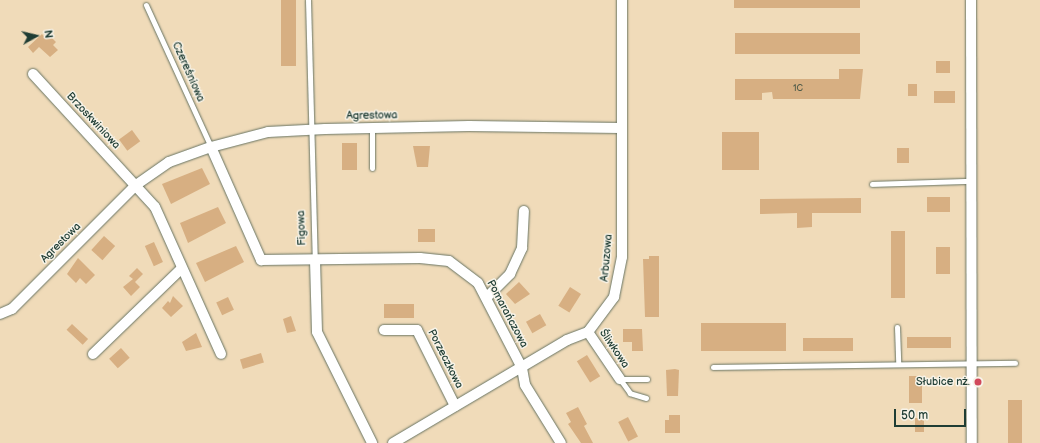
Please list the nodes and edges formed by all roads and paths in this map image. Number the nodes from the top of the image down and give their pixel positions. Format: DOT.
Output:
graph roads {
  1 [pos="308,0"];
  2 [pos="622,0"];
  3 [pos="971,0"];
  4 [pos="146,5"];
  5 [pos="33,74"];
  6 [pos="372,128"];
  7 [pos="620,128"];
  8 [pos="310,130"];
  9 [pos="211,147"];
  10 [pos="372,168"];
  11 [pos="970,181"];
  12 [pos="872,184"];
  13 [pos="136,185"];
  14 [pos="524,211"];
  15 [pos="314,260"];
  16 [pos="181,269"];
  17 [pos="486,297"];
  18 [pos="0,314"];
  19 [pos="897,327"];
  20 [pos="384,330"];
  21 [pos="588,332"];
  22 [pos="93,354"];
  23 [pos="221,354"];
  24 [pos="972,363"];
  25 [pos="1015,363"];
  26 [pos="898,364"];
  27 [pos="714,367"];
  28 [pos="522,368"];
  29 [pos="620,379"];
  30 [pos="647,379"];
  31 [pos="646,398"];
  32 [pos="455,406"];
  33 [pos="372,443"];
  34 [pos="393,443"];
  35 [pos="561,443"];
  36 [pos="972,443"];
  1 -- 8 [label="lane, Figowa"];
  2 -- 7 [label="street, Arbuzowa"];
  3 -- 11 [label="street"];
  4 -- 9 [label="lane, Czereśniowa"];
  5 -- 13 [label="street, Brzoskwiniowa"];
  6 -- 7 [label="street, Agrestowa"];
  6 -- 8 [label="street, Agrestowa"];
  6 -- 10 [label="lane"];
  7 -- 21 [label="street, Arbuzowa"];
  8 -- 9 [label="street, Agrestowa"];
  8 -- 15 [label="lane, Figowa"];
  9 -- 13 [label="street, Agrestowa"];
  9 -- 15 [label="street, Pomarańczowa"];
  11 -- 12 [label="lane"];
  11 -- 24 [label="street"];
  13 -- 16 [label="street"];
  13 -- 18 [label="street, Agrestowa"];
  14 -- 17 [label="street"];
  15 -- 17 [label="street, Pomarańczowa"];
  15 -- 33 [label="street, Figowa"];
  16 -- 22 [label="street"];
  16 -- 23 [label="street"];
  17 -- 28 [label="street, Pomarańczowa"];
  19 -- 26 [label="lane"];
  20 -- 32 [label="street, Porzeczkowa"];
  21 -- 28 [label="street"];
  21 -- 29 [label="street, Śliwkowa"];
  24 -- 25 [label="lane"];
  24 -- 26 [label="lane"];
  24 -- 36 [label="street"];
  26 -- 27 [label="lane"];
  28 -- 32 [label="street"];
  28 -- 35 [label="street, Pomarańczowa"];
  29 -- 30 [label="lane"];
  29 -- 31 [label="lane"];
  32 -- 34 [label="street"];
}
